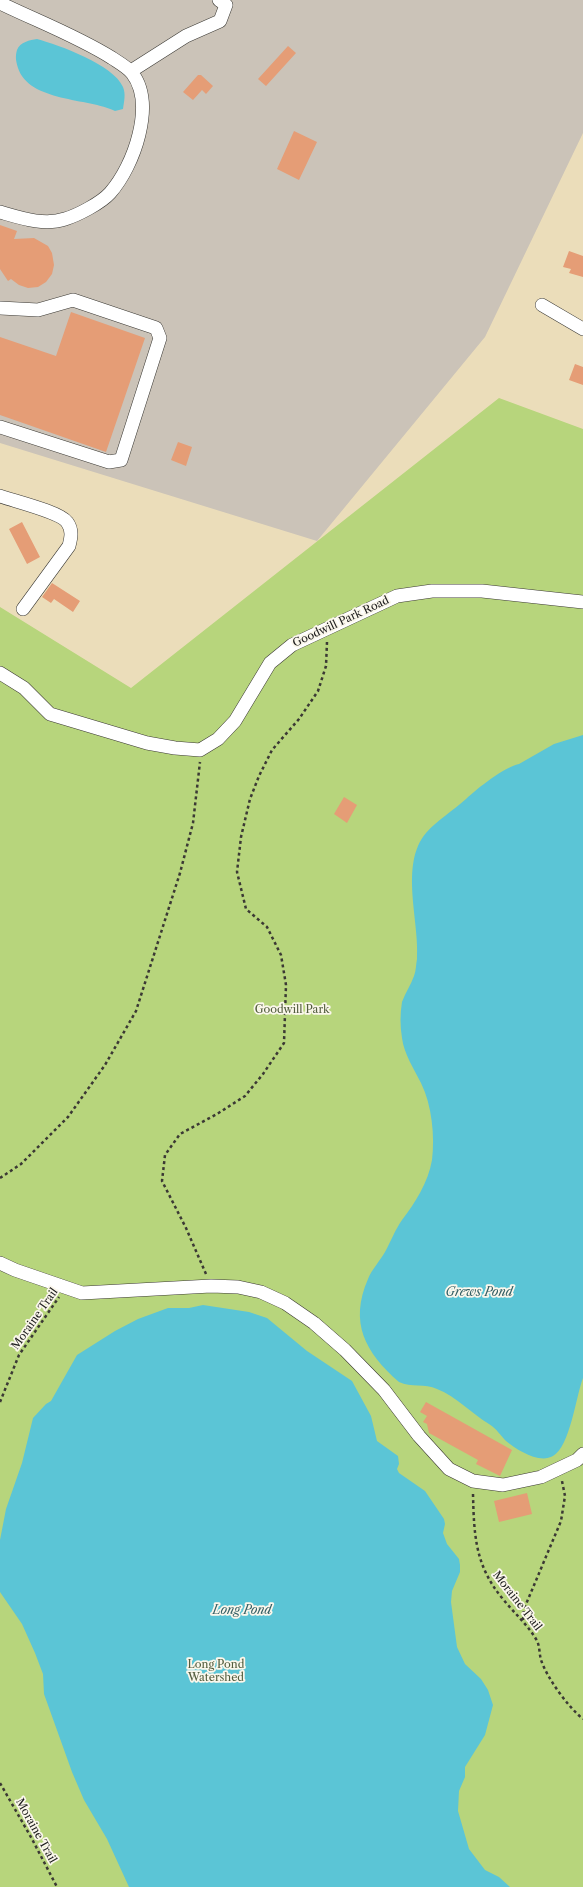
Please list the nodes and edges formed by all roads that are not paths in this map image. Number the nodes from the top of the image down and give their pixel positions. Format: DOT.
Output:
graph roads {
  1 [pos="219,0"];
  2 [pos="0,3"];
  3 [pos="131,71"];
  4 [pos="0,212"];
  5 [pos="542,305"];
  6 [pos="0,308"];
  7 [pos="583,329"];
  8 [pos="0,427"];
  9 [pos="0,496"];
  10 [pos="583,602"];
  11 [pos="23,609"];
  12 [pos="0,672"];
  13 [pos="0,1263"];
  14 [pos="583,1454"];
  1 -- 3 [label="street"];
  2 -- 3 [label="street"];
  3 -- 4 [label="street"];
  5 -- 7 [label="street"];
  6 -- 8 [label="street"];
  9 -- 11 [label="street"];
  10 -- 12 [label="street, Goodwill Park Road"];
  13 -- 14 [label="street"];
}
